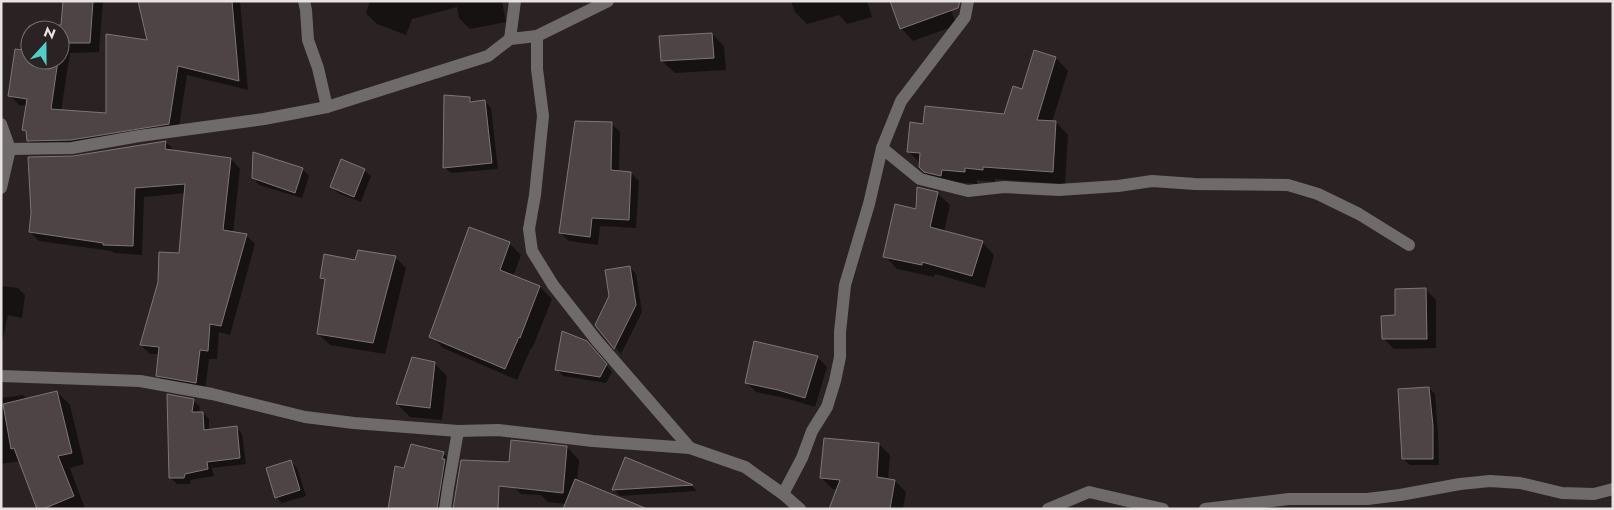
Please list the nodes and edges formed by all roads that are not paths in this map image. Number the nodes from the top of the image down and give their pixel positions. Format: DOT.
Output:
graph roads {
  1 [pos="304,1"];
  2 [pos="515,1"];
  3 [pos="608,1"];
  4 [pos="968,1"];
  5 [pos="537,36"];
  6 [pos="510,39"];
  7 [pos="327,107"];
  8 [pos="1,124"];
  9 [pos="882,148"];
  10 [pos="6,150"];
  11 [pos="1,188"];
  12 [pos="1409,246"];
  13 [pos="1,376"];
  14 [pos="458,431"];
  15 [pos="690,448"];
  16 [pos="1613,489"];
  17 [pos="783,494"];
  18 [pos="446,509"];
  19 [pos="800,509"];
  20 [pos="1048,509"];
  21 [pos="1162,509"];
  22 [pos="1204,509"];
  1 -- 7 [label="street"];
  2 -- 6 [label="street"];
  3 -- 5 [label="street"];
  4 -- 9 [label="street"];
  5 -- 6 [label="street"];
  5 -- 15 [label="street"];
  6 -- 7 [label="street"];
  7 -- 10 [label="street"];
  8 -- 10 [label="street"];
  9 -- 12 [label="street"];
  9 -- 17 [label="street"];
  10 -- 11 [label="street"];
  13 -- 14 [label="street"];
  14 -- 15 [label="street"];
  14 -- 18 [label="street"];
  15 -- 17 [label="street"];
  16 -- 22 [label="street"];
  17 -- 19 [label="street"];
  20 -- 21 [label="street"];
}
